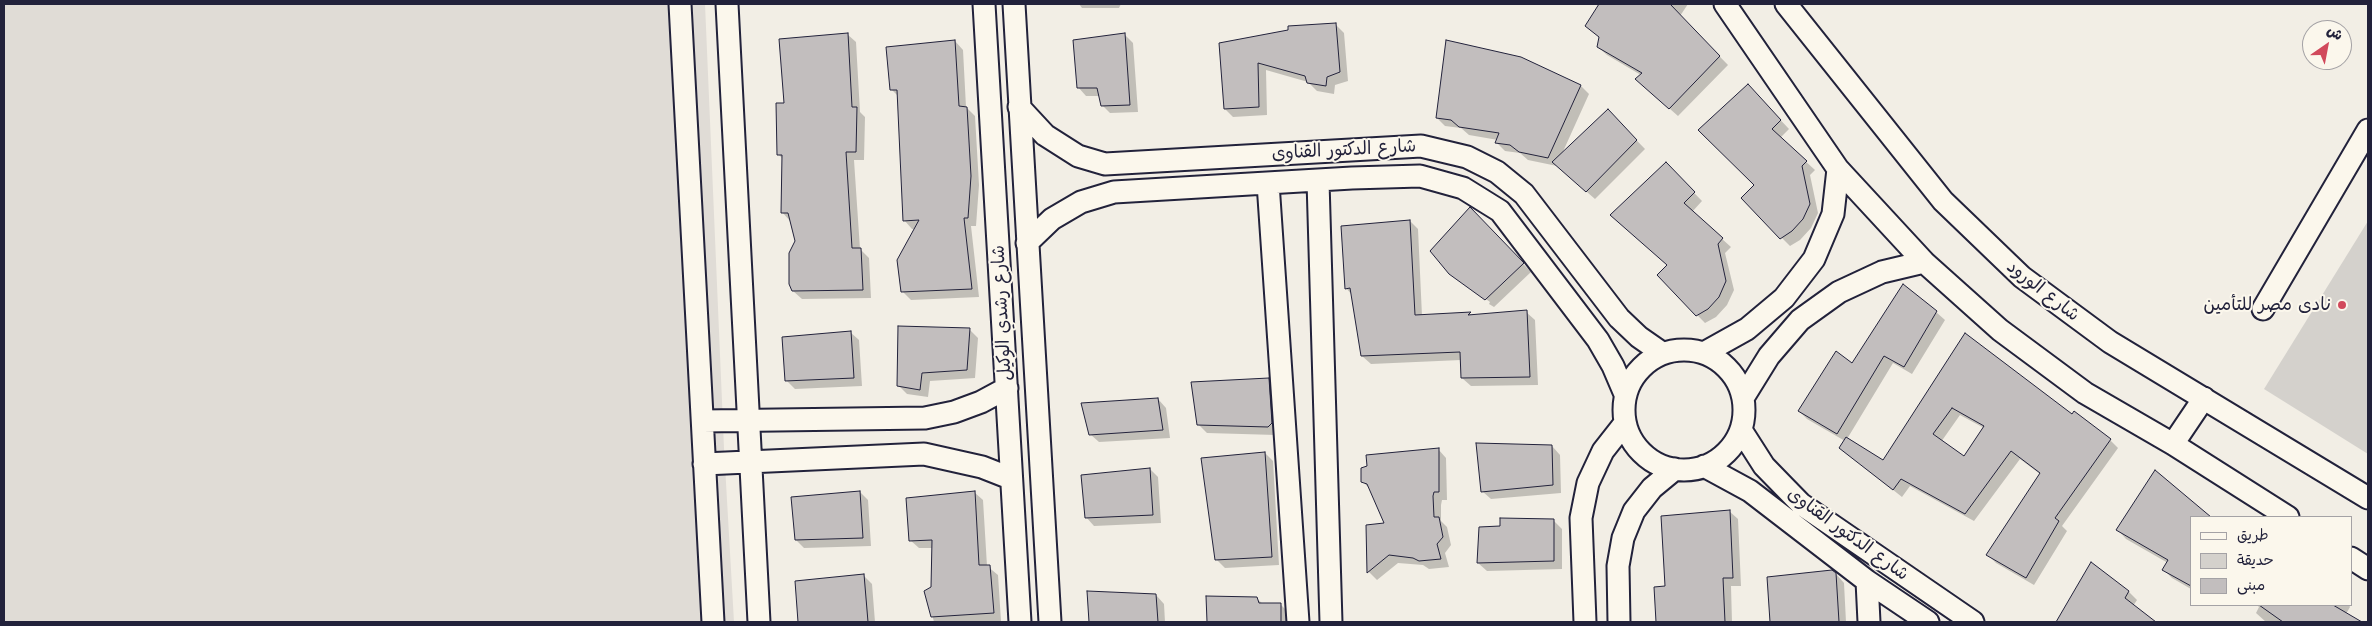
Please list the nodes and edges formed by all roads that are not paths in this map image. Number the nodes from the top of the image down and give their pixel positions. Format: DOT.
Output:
graph roads {
  1 [pos="680,4"];
  2 [pos="726,4"];
  3 [pos="984,4"];
  4 [pos="1014,4"];
  5 [pos="1725,4"];
  6 [pos="1786,4"];
  7 [pos="1019,107"];
  8 [pos="2368,130"];
  9 [pos="1350,149"];
  10 [pos="1838,169"];
  11 [pos="1352,178"];
  12 [pos="1318,181"];
  13 [pos="1268,183"];
  14 [pos="1027,243"];
  15 [pos="1924,262"];
  16 [pos="2263,309"];
  17 [pos="1704,352"];
  18 [pos="1662,353"];
  19 [pos="1007,388"];
  20 [pos="1625,394"];
  21 [pos="1743,398"];
  22 [pos="2204,398"];
  23 [pos="703,421"];
  24 [pos="748,421"];
  25 [pos="1625,423"];
  26 [pos="1741,430"];
  27 [pos="2173,444"];
  28 [pos="750,462"];
  29 [pos="704,464"];
  30 [pos="1704,466"];
  31 [pos="1675,469"];
  32 [pos="1010,478"];
  33 [pos="2368,498"];
  34 [pos="2286,516"];
  35 [pos="2352,559"];
  36 [pos="2368,569"];
  37 [pos="1867,581"];
  38 [pos="713,622"];
  39 [pos="758,622"];
  40 [pos="1020,622"];
  41 [pos="1050,622"];
  42 [pos="1298,622"];
  43 [pos="1331,622"];
  44 [pos="1585,622"];
  45 [pos="1619,622"];
  46 [pos="1869,622"];
  47 [pos="1928,622"];
  48 [pos="1973,622"];
  1 -- 23 [label="street"];
  2 -- 24 [label="street"];
  3 -- 19 [label="street, شارع رشدي الوكيل"];
  4 -- 7 [label="street, شارع رشدي الوكيل"];
  5 -- 10 [label="street"];
  6 -- 22 [label="street, شارع الورود"];
  7 -- 9 [label="street, شارع الدكتور القناوى"];
  7 -- 14 [label="street, شارع رشدي الوكيل"];
  8 -- 16 [label="street"];
  9 -- 11 [label="street"];
  9 -- 18 [label="street, شارع الدكتور القناوى"];
  10 -- 15 [label="street"];
  10 -- 17 [label="street"];
  11 -- 12 [label="street, شارع الدكتور القناوى"];
  11 -- 20 [label="street, شارع الدكتور القناوى"];
  12 -- 13 [label="street, شارع الدكتور القناوى"];
  12 -- 43 [label="street"];
  13 -- 14 [label="street, شارع الدكتور القناوى"];
  13 -- 42 [label="street"];
  14 -- 41 [label="street, شارع رشدي الوكيل"];
  15 -- 21 [label="street"];
  15 -- 27 [label="street"];
  17 -- 18 [label="street"];
  17 -- 21 [label="street"];
  18 -- 20 [label="street"];
  19 -- 24 [label="street"];
  19 -- 32 [label="street, شارع رشدي الوكيل"];
  20 -- 25 [label="street"];
  21 -- 26 [label="street"];
  22 -- 27 [label="street"];
  22 -- 33 [label="street, شارع الورود"];
  23 -- 24 [label="street"];
  23 -- 29 [label="street"];
  24 -- 28 [label="street"];
  25 -- 31 [label="street"];
  25 -- 44 [label="street"];
  26 -- 30 [label="street"];
  26 -- 48 [label="street, شارع الدكتور القناوى"];
  27 -- 34 [label="street"];
  28 -- 29 [label="street"];
  28 -- 32 [label="street"];
  28 -- 39 [label="street"];
  29 -- 38 [label="street"];
  30 -- 31 [label="street"];
  30 -- 37 [label="street, شارع الدكتور القناوى"];
  31 -- 45 [label="street"];
  32 -- 40 [label="street, شارع رشدي الوكيل"];
  35 -- 36 [label="street"];
  37 -- 46 [label="street"];
  37 -- 47 [label="street, شارع الدكتور القناوى"];
}
